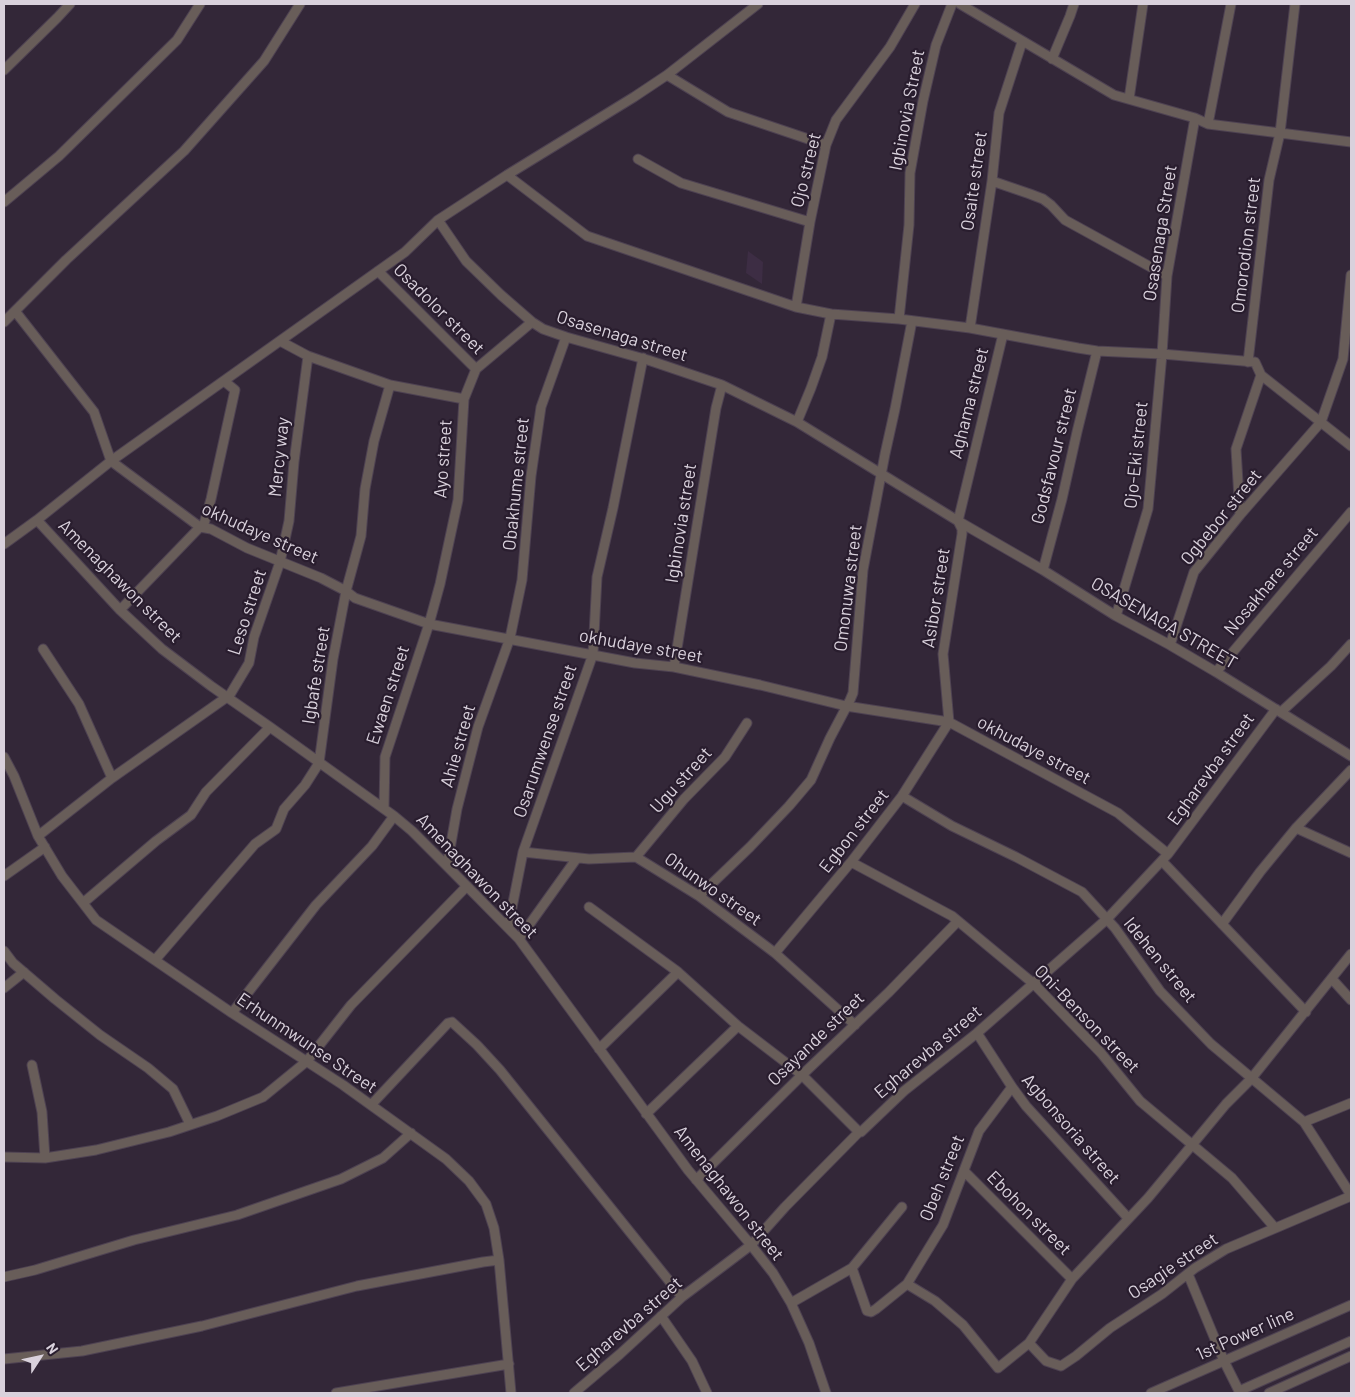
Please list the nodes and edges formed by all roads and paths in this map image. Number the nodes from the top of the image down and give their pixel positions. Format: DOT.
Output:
graph roads {
  1 [pos="70,4"];
  2 [pos="200,4"];
  3 [pos="300,4"];
  4 [pos="755,4"];
  5 [pos="915,4"];
  6 [pos="952,4"];
  7 [pos="960,4"];
  8 [pos="1074,4"];
  9 [pos="1143,4"];
  10 [pos="1231,4"];
  11 [pos="1295,4"];
  12 [pos="1022,42"];
  13 [pos="1052,59"];
  14 [pos="4,70"];
  15 [pos="666,75"];
  16 [pos="1129,100"];
  17 [pos="1195,118"];
  18 [pos="1208,124"];
  19 [pos="1280,133"];
  20 [pos="1351,142"];
  21 [pos="826,145"];
  22 [pos="638,159"];
  23 [pos="507,175"];
  24 [pos="992,181"];
  25 [pos="4,202"];
  26 [pos="438,220"];
  27 [pos="810,222"];
  28 [pos="378,271"];
  29 [pos="1351,275"];
  30 [pos="1167,276"];
  31 [pos="796,307"];
  32 [pos="15,311"];
  33 [pos="831,314"];
  34 [pos="899,319"];
  35 [pos="912,321"];
  36 [pos="4,322"];
  37 [pos="532,322"];
  38 [pos="970,328"];
  39 [pos="1002,334"];
  40 [pos="566,337"];
  41 [pos="280,340"];
  42 [pos="1097,351"];
  43 [pos="1162,354"];
  44 [pos="308,356"];
  45 [pos="643,358"];
  46 [pos="1248,362"];
  47 [pos="476,369"];
  48 [pos="1261,375"];
  49 [pos="224,381"];
  50 [pos="722,385"];
  51 [pos="390,386"];
  52 [pos="464,399"];
  53 [pos="797,422"];
  54 [pos="1320,422"];
  55 [pos="1351,446"];
  56 [pos="110,461"];
  57 [pos="881,474"];
  58 [pos="967,480"];
  59 [pos="1351,512"];
  60 [pos="1240,515"];
  61 [pos="37,520"];
  62 [pos="958,521"];
  63 [pos="200,527"];
  64 [pos="4,544"];
  65 [pos="280,562"];
  66 [pos="1043,570"];
  67 [pos="346,591"];
  68 [pos="120,610"];
  69 [pos="1116,616"];
  70 [pos="429,624"];
  71 [pos="510,638"];
  72 [pos="1170,644"];
  73 [pos="1351,644"];
  74 [pos="43,649"];
  75 [pos="593,654"];
  76 [pos="674,666"];
  77 [pos="1216,672"];
  78 [pos="228,697"];
  79 [pos="846,706"];
  80 [pos="1278,710"];
  81 [pos="949,722"];
  82 [pos="747,723"];
  83 [pos="270,727"];
  84 [pos="1351,756"];
  85 [pos="4,757"];
  86 [pos="319,763"];
  87 [pos="1351,770"];
  88 [pos="112,778"];
  89 [pos="902,796"];
  90 [pos="384,808"];
  91 [pos="394,816"];
  92 [pos="1296,828"];
  93 [pos="38,836"];
  94 [pos="45,846"];
  95 [pos="523,852"];
  96 [pos="1351,853"];
  97 [pos="636,857"];
  98 [pos="578,858"];
  99 [pos="1165,858"];
  100 [pos="851,862"];
  101 [pos="448,866"];
  102 [pos="4,876"];
  103 [pos="467,886"];
  104 [pos="699,896"];
  105 [pos="83,903"];
  106 [pos="589,908"];
  107 [pos="1107,920"];
  108 [pos="958,921"];
  109 [pos="1222,924"];
  110 [pos="508,928"];
  111 [pos="519,939"];
  112 [pos="4,950"];
  113 [pos="775,953"];
  114 [pos="1351,954"];
  115 [pos="155,960"];
  116 [pos="24,972"];
  117 [pos="678,972"];
  118 [pos="1332,978"];
  119 [pos="1034,984"];
  120 [pos="4,988"];
  121 [pos="1351,1000"];
  122 [pos="1306,1012"];
  123 [pos="232,1013"];
  124 [pos="855,1024"];
  125 [pos="738,1026"];
  126 [pos="977,1033"];
  127 [pos="599,1049"];
  128 [pos="307,1061"];
  129 [pos="32,1065"];
  130 [pos="802,1075"];
  131 [pos="1251,1079"];
  132 [pos="1012,1087"];
  133 [pos="1351,1103"];
  134 [pos="371,1105"];
  135 [pos="646,1114"];
  136 [pos="1304,1122"];
  137 [pos="190,1124"];
  138 [pos="859,1132"];
  139 [pos="411,1133"];
  140 [pos="1192,1144"];
  141 [pos="4,1157"];
  142 [pos="45,1158"];
  143 [pos="964,1170"];
  144 [pos="696,1180"];
  145 [pos="1351,1195"];
  146 [pos="902,1206"];
  147 [pos="1128,1218"];
  148 [pos="1275,1228"];
  149 [pos="751,1245"];
  150 [pos="499,1260"];
  151 [pos="852,1268"];
  152 [pos="1188,1274"];
  153 [pos="4,1277"];
  154 [pos="1072,1279"];
  155 [pos="908,1284"];
  156 [pos="682,1297"];
  157 [pos="791,1303"];
  158 [pos="1351,1305"];
  159 [pos="661,1316"];
  160 [pos="1351,1341"];
  161 [pos="1029,1343"];
  162 [pos="1351,1356"];
  163 [pos="4,1359"];
  164 [pos="1224,1361"];
  165 [pos="509,1364"];
  166 [pos="578,1392"];
  167 [pos="1239,1392"];
  168 [pos="336,1393"];
  169 [pos="511,1393"];
  170 [pos="707,1393"];
  171 [pos="826,1393"];
  172 [pos="1151,1393"];
  173 [pos="1269,1393"];
  1 -- 14 [label="street"];
  2 -- 25 [label="street"];
  3 -- 32 [label="street"];
  4 -- 15 [label="street"];
  5 -- 21 [label="street, Ojo street"];
  6 -- 34 [label="street, Igbinovia Street"];
  7 -- 12 [label="street"];
  8 -- 13 [label="street"];
  9 -- 16 [label="street"];
  10 -- 18 [label="street"];
  11 -- 19 [label="street, Omorodion street"];
  12 -- 13 [label="street"];
  12 -- 24 [label="street, Osaite street"];
  13 -- 16 [label="street"];
  15 -- 21 [label="street"];
  15 -- 23 [label="street"];
  16 -- 17 [label="street"];
  17 -- 18 [label="street"];
  17 -- 30 [label="street, Osasenaga Street"];
  18 -- 19 [label="street"];
  19 -- 20 [label="street"];
  19 -- 46 [label="street, Omorodion street"];
  21 -- 27 [label="street, Ojo street"];
  22 -- 27 [label="street"];
  23 -- 26 [label="street"];
  23 -- 31 [label="street"];
  24 -- 30 [label="street"];
  24 -- 38 [label="street, Osaite street"];
  26 -- 28 [label="street"];
  26 -- 37 [label="street, Osasenaga street"];
  27 -- 31 [label="street, Ojo street"];
  28 -- 41 [label="street"];
  28 -- 47 [label="street, Osadolor street"];
  29 -- 54 [label="street"];
  30 -- 43 [label="street, Osasenaga Street"];
  31 -- 33 [label="street"];
  32 -- 36 [label="street"];
  32 -- 56 [label="street"];
  33 -- 34 [label="street"];
  33 -- 53 [label="street"];
  34 -- 35 [label="street"];
  35 -- 38 [label="street"];
  35 -- 57 [label="street, Omonuwa street"];
  37 -- 40 [label="street, Osasenaga street"];
  37 -- 47 [label="street, Ayo street"];
  38 -- 39 [label="street"];
  39 -- 42 [label="street"];
  39 -- 58 [label="street, Aghama street"];
  40 -- 45 [label="street, Osasenaga street"];
  40 -- 71 [label="street, Obakhume street"];
  41 -- 44 [label="street"];
  41 -- 49 [label="street"];
  42 -- 43 [label="street"];
  42 -- 66 [label="street, Godsfavour street"];
  43 -- 46 [label="street"];
  43 -- 69 [label="street, Ojo-Eki street"];
  44 -- 51 [label="street"];
  44 -- 65 [label="street, Mercy way"];
  45 -- 50 [label="street, Osasenaga street"];
  45 -- 75 [label="street, Osarumwense street"];
  46 -- 48 [label="street"];
  47 -- 52 [label="street, Ayo street"];
  48 -- 54 [label="street"];
  48 -- 60 [label="street"];
  49 -- 56 [label="street"];
  49 -- 63 [label="street"];
  50 -- 53 [label="street, Osasenaga street"];
  50 -- 76 [label="street, Igbinovia street"];
  51 -- 52 [label="street"];
  51 -- 67 [label="street, Igbafe street"];
  52 -- 70 [label="street, Ayo street"];
  53 -- 57 [label="street, Osasenaga street"];
  54 -- 55 [label="street"];
  54 -- 60 [label="street, Ogbebor street"];
  56 -- 61 [label="street"];
  56 -- 63 [label="street, okhudaye street"];
  57 -- 62 [label="street, OSASENAGA STREET"];
  57 -- 79 [label="street, Omonuwa street"];
  58 -- 62 [label="street, Asibor street"];
  59 -- 77 [label="street, Nosakhare street"];
  60 -- 72 [label="street, Ogbebor street"];
  61 -- 64 [label="street"];
  61 -- 68 [label="street, Amenaghawon street"];
  62 -- 66 [label="street, OSASENAGA STREET"];
  62 -- 81 [label="street, Asibor street"];
  63 -- 65 [label="street, okhudaye street"];
  63 -- 68 [label="street"];
  65 -- 67 [label="street, okhudaye street"];
  65 -- 78 [label="street, Leso street"];
  66 -- 69 [label="street, OSASENAGA STREET"];
  67 -- 70 [label="street, okhudaye street"];
  67 -- 86 [label="street, Igbafe street"];
  68 -- 78 [label="street, Amenaghawon street"];
  69 -- 72 [label="street, OSASENAGA STREET"];
  70 -- 71 [label="street, okhudaye street"];
  70 -- 90 [label="street, Ewaen street"];
  71 -- 75 [label="street, okhudaye street"];
  71 -- 101 [label="street, Ahie street"];
  72 -- 77 [label="street, OSASENAGA STREET"];
  73 -- 80 [label="street, Egharevba street"];
  74 -- 88 [label="street"];
  75 -- 76 [label="street, okhudaye street"];
  75 -- 95 [label="street, Osarumwense street"];
  76 -- 79 [label="street, okhudaye street"];
  77 -- 80 [label="street, OSASENAGA STREET"];
  78 -- 83 [label="street, Amenaghawon street"];
  78 -- 88 [label="street"];
  79 -- 81 [label="street, okhudaye street"];
  79 -- 104 [label="street, Omonuwa street"];
  80 -- 84 [label="street, OSASENAGA STREET"];
  80 -- 99 [label="street, Egharevba street"];
  81 -- 89 [label="street, Egbon street"];
  81 -- 99 [label="street, okhudaye street"];
  82 -- 97 [label="street, Ugu street"];
  83 -- 86 [label="street, Amenaghawon street"];
  83 -- 105 [label="street"];
  85 -- 93 [label="street, Erhunmwunse Street"];
  86 -- 90 [label="street, Amenaghawon street"];
  86 -- 115 [label="street"];
  87 -- 92 [label="street"];
  88 -- 93 [label="street"];
  89 -- 100 [label="street, Egbon street"];
  89 -- 107 [label="street, Idehen street"];
  90 -- 91 [label="street, Amenaghawon street"];
  91 -- 101 [label="street, Amenaghawon street"];
  91 -- 123 [label="street"];
  92 -- 96 [label="street"];
  92 -- 109 [label="street"];
  93 -- 94 [label="street, Erhunmwunse Street"];
  94 -- 102 [label="street"];
  94 -- 105 [label="street, Erhunmwunse Street"];
  95 -- 98 [label="street, Ohunwo street"];
  95 -- 110 [label="street, Osarumwense street"];
  97 -- 98 [label="street, Ohunwo street"];
  97 -- 104 [label="street, Ohunwo street"];
  98 -- 111 [label="street"];
  99 -- 107 [label="street, Egharevba street"];
  99 -- 109 [label="street, okhudaye street"];
  100 -- 108 [label="street, Oni-Benson street"];
  100 -- 113 [label="street, Egbon street"];
  101 -- 103 [label="street, Amenaghawon street"];
  103 -- 110 [label="street, Amenaghawon street"];
  103 -- 128 [label="street"];
  104 -- 113 [label="street, Ohunwo street"];
  105 -- 115 [label="street, Erhunmwunse Street"];
  106 -- 117 [label="street"];
  107 -- 119 [label="street, Egharevba street"];
  107 -- 131 [label="street, Idehen street"];
  108 -- 119 [label="street, Oni-Benson street"];
  108 -- 124 [label="street, Osayande street"];
  109 -- 122 [label="street, okhudaye street"];
  110 -- 111 [label="street, Amenaghawon street"];
  111 -- 127 [label="street, Amenaghawon street"];
  112 -- 116 [label="street"];
  113 -- 124 [label="street, Ohunwo street"];
  114 -- 118 [label="street"];
  115 -- 123 [label="street, Erhunmwunse Street"];
  116 -- 120 [label="street"];
  116 -- 137 [label="street"];
  117 -- 125 [label="street"];
  117 -- 127 [label="street"];
  118 -- 121 [label="street"];
  118 -- 122 [label="street"];
  119 -- 126 [label="street, Egharevba street"];
  119 -- 140 [label="street, Oni-Benson street"];
  122 -- 131 [label="street"];
  123 -- 128 [label="street, Erhunmwunse Street"];
  124 -- 130 [label="street, Osayande street"];
  125 -- 130 [label="street"];
  125 -- 135 [label="street"];
  126 -- 132 [label="street, Agbonsoria street"];
  126 -- 138 [label="street, Egharevba street"];
  127 -- 135 [label="street, Amenaghawon street"];
  128 -- 134 [label="street, Erhunmwunse Street"];
  128 -- 137 [label="street"];
  129 -- 142 [label="street"];
  130 -- 138 [label="street"];
  130 -- 144 [label="street, Osayande street"];
  131 -- 136 [label="street, Idehen street"];
  131 -- 140 [label="street"];
  132 -- 143 [label="street, Obeh street"];
  132 -- 147 [label="street, Agbonsoria street"];
  133 -- 136 [label="street"];
  134 -- 139 [label="street, Erhunmwunse Street"];
  134 -- 156 [label="street"];
  135 -- 144 [label="street, Amenaghawon street"];
  136 -- 145 [label="street, Idehen street"];
  137 -- 142 [label="street"];
  138 -- 149 [label="street, Egharevba street"];
  139 -- 150 [label="street, Erhunmwunse Street"];
  139 -- 153 [label="street"];
  140 -- 147 [label="street"];
  140 -- 148 [label="street, Oni-Benson street"];
  141 -- 142 [label="street"];
  143 -- 154 [label="street, Ebohon street"];
  143 -- 155 [label="street, Obeh street"];
  144 -- 149 [label="street, Amenaghawon street"];
  145 -- 148 [label="street, Osagie street"];
  146 -- 151 [label="street"];
  147 -- 154 [label="street"];
  148 -- 152 [label="street, Osagie street"];
  149 -- 156 [label="street, Egharevba street"];
  149 -- 157 [label="street, Amenaghawon street"];
  150 -- 163 [label="street"];
  150 -- 165 [label="street, Erhunmwunse Street"];
  151 -- 155 [label="street, Obeh street"];
  151 -- 157 [label="street"];
  152 -- 161 [label="street, Osagie street"];
  152 -- 164 [label="street"];
  154 -- 161 [label="street"];
  155 -- 161 [label="street"];
  156 -- 159 [label="street, Egharevba street"];
  157 -- 171 [label="street, Amenaghawon street"];
  158 -- 164 [label="street, 1st Power line"];
  159 -- 166 [label="street, Egharevba street"];
  159 -- 170 [label="street"];
  160 -- 167 [label="street"];
  162 -- 173 [label="street"];
  164 -- 167 [label="street"];
  164 -- 172 [label="street, 1st Power line"];
  165 -- 168 [label="street"];
  165 -- 169 [label="street, Erhunmwunse Street"];
}
